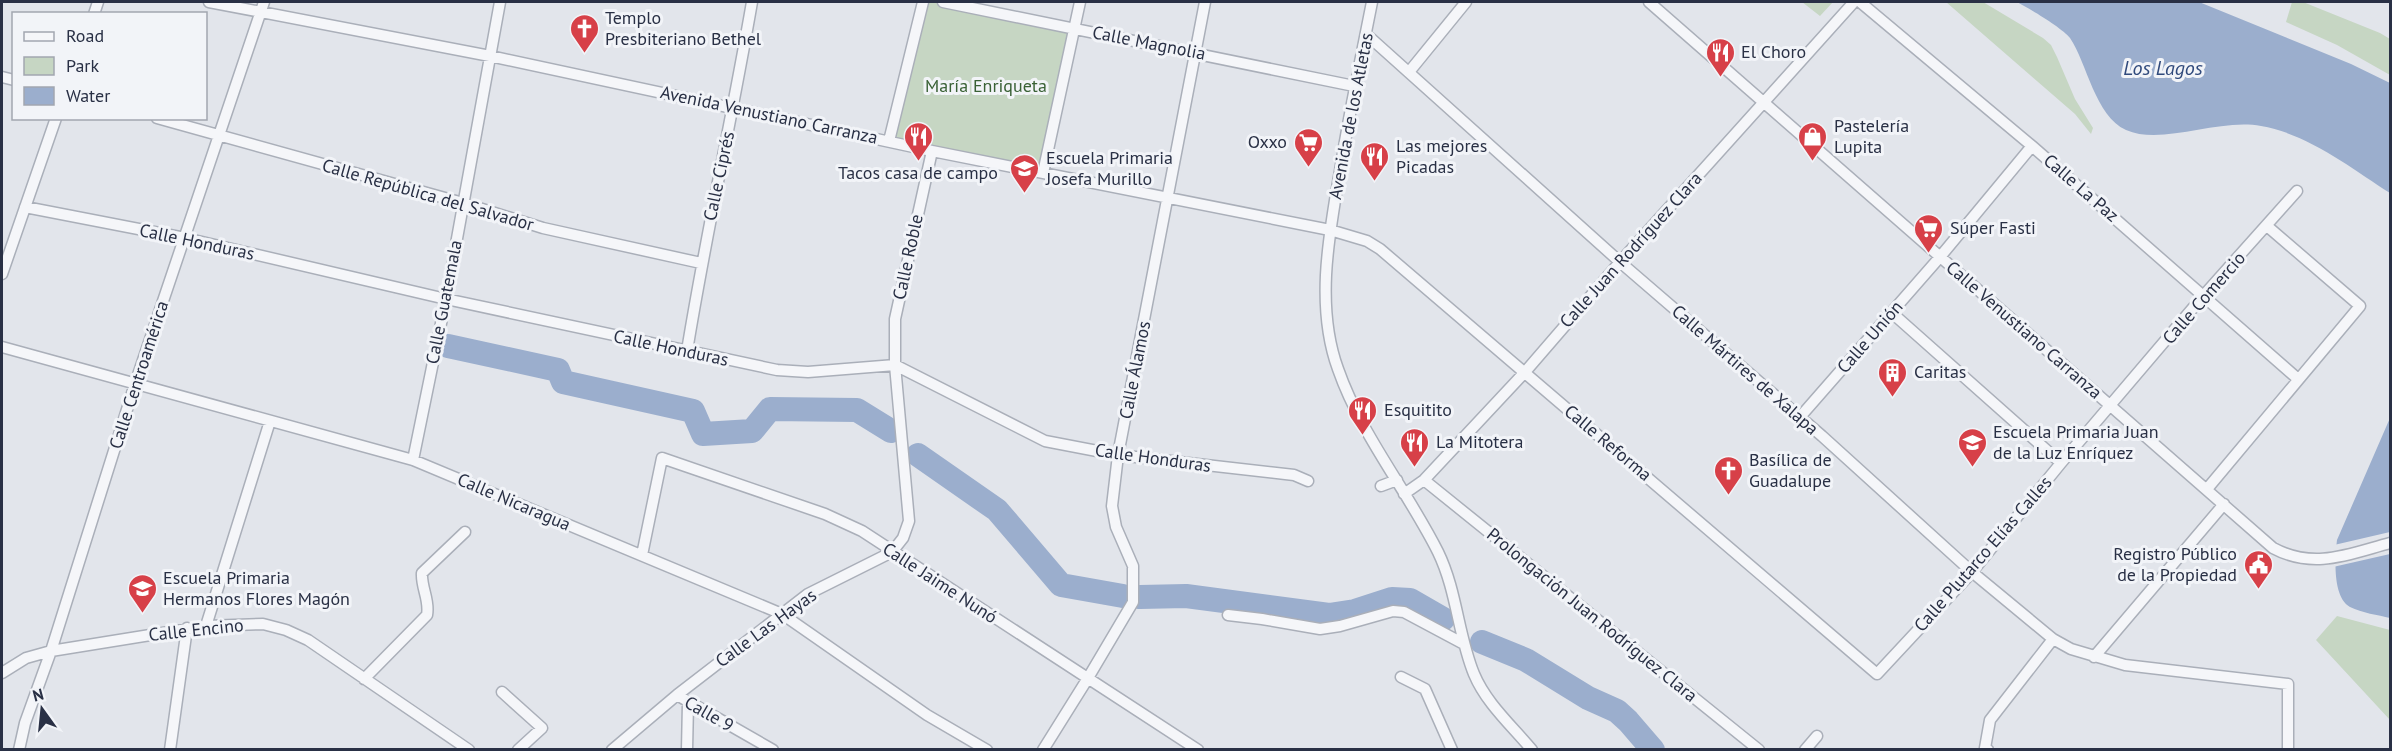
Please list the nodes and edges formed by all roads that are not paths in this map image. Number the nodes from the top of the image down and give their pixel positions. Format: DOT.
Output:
graph roads {
  1 [pos="208,2"];
  2 [pos="264,2"];
  3 [pos="500,2"];
  4 [pos="752,2"];
  5 [pos="923,2"];
  6 [pos="943,2"];
  7 [pos="1080,2"];
  8 [pos="1205,2"];
  9 [pos="1372,2"];
  10 [pos="1466,2"];
  11 [pos="1649,2"];
  12 [pos="1854,2"];
  13 [pos="1860,2"];
  14 [pos="261,13"];
  15 [pos="1074,28"];
  16 [pos="1366,34"];
  17 [pos="1195,52"];
  18 [pos="490,56"];
  19 [pos="1410,72"];
  20 [pos="1354,86"];
  21 [pos="1764,103"];
  22 [pos="734,107"];
  23 [pos="55,120"];
  24 [pos="164,120"];
  25 [pos="219,135"];
  26 [pos="889,141"];
  27 [pos="2032,146"];
  28 [pos="932,151"];
  29 [pos="1043,173"];
  30 [pos="2297,191"];
  31 [pos="1168,197"];
  32 [pos="463,203"];
  33 [pos="25,207"];
  34 [pos="2267,226"];
  35 [pos="1330,230"];
  36 [pos="185,238"];
  37 [pos="4,257"];
  38 [pos="1940,257"];
  39 [pos="701,262"];
  40 [pos="1620,262"];
  41 [pos="2,274"];
  42 [pos="2204,295"];
  43 [pos="446,299"];
  44 [pos="1891,312"];
  45 [pos="2,347"];
  46 [pos="687,351"];
  47 [pos="895,365"];
  48 [pos="1525,372"];
  49 [pos="2298,379"];
  50 [pos="135,384"];
  51 [pos="2111,405"];
  52 [pos="1800,417"];
  53 [pos="270,421"];
  54 [pos="1118,455"];
  55 [pos="413,460"];
  56 [pos="2061,463"];
  57 [pos="1396,480"];
  58 [pos="1424,480"];
  59 [pos="1308,481"];
  60 [pos="1381,486"];
  61 [pos="2207,489"];
  62 [pos="1404,494"];
  63 [pos="2224,504"];
  64 [pos="465,532"];
  65 [pos="2391,543"];
  66 [pos="892,552"];
  67 [pos="642,555"];
  68 [pos="1972,572"];
  69 [pos="782,614"];
  70 [pos="1228,615"];
  71 [pos="206,626"];
  72 [pos="187,628"];
  73 [pos="2053,639"];
  74 [pos="1464,644"];
  75 [pos="51,651"];
  76 [pos="2094,657"];
  77 [pos="2,673"];
  78 [pos="1877,674"];
  79 [pos="1401,677"];
  80 [pos="1088,678"];
  81 [pos="364,679"];
  82 [pos="502,692"];
  83 [pos="677,695"];
  84 [pos="688,703"];
  85 [pos="1817,736"];
  86 [pos="458,746"];
  87 [pos="1987,749"];
  88 [pos="19,750"];
  89 [pos="170,750"];
  90 [pos="469,750"];
  91 [pos="518,750"];
  92 [pos="612,750"];
  93 [pos="687,750"];
  94 [pos="773,750"];
  95 [pos="987,750"];
  96 [pos="1043,750"];
  97 [pos="1198,750"];
  98 [pos="1452,750"];
  99 [pos="1532,750"];
  100 [pos="1759,750"];
  101 [pos="1805,750"];
  102 [pos="2288,750"];
  1 -- 14 [label="street, Avenida Venustiano Carranza"];
  2 -- 14 [label="street, Calle Centroamérica"];
  3 -- 18 [label="street, Calle Guatemala"];
  4 -- 22 [label="street, Calle Ciprés"];
  5 -- 26 [label="street"];
  6 -- 15 [label="street, Calle Magnolia"];
  7 -- 15 [label="street"];
  8 -- 17 [label="street, Calle Álamos"];
  9 -- 16 [label="street, Avenida de los Atletas"];
  10 -- 19 [label="street"];
  11 -- 21 [label="street, Calle Venustiano Carranza"];
  12 -- 21 [label="street, Calle Juan Rodríguez Clara"];
  13 -- 27 [label="street, Calle La Paz"];
  14 -- 18 [label="street, Avenida Venustiano Carranza"];
  14 -- 25 [label="street, Calle Centroamérica"];
  15 -- 17 [label="street, Calle Magnolia"];
  15 -- 29 [label="street"];
  16 -- 19 [label="street, Calle Mártires de Xalapa"];
  16 -- 20 [label="street, Avenida de los Atletas"];
  17 -- 20 [label="street, Calle Magnolia"];
  17 -- 31 [label="street, Calle Álamos"];
  18 -- 22 [label="street, Avenida Venustiano Carranza"];
  18 -- 32 [label="street, Calle Guatemala"];
  19 -- 40 [label="street, Calle Mártires de Xalapa"];
  20 -- 35 [label="street, Avenida de los Atletas"];
  21 -- 38 [label="street, Calle Venustiano Carranza"];
  21 -- 40 [label="street, Calle Juan Rodríguez Clara"];
  22 -- 26 [label="street, Avenida Venustiano Carranza"];
  22 -- 39 [label="street, Calle Ciprés"];
  23 -- 33 [label="street"];
  24 -- 25 [label="street, Calle República del Salvador"];
  25 -- 32 [label="street, Calle República del Salvador"];
  25 -- 36 [label="street, Calle Centroamérica"];
  26 -- 28 [label="street, Avenida Venustiano Carranza"];
  27 -- 38 [label="street, Calle Unión"];
  27 -- 42 [label="street, Calle La Paz"];
  28 -- 29 [label="street, Avenida Venustiano Carranza"];
  28 -- 47 [label="street, Calle Roble"];
  29 -- 31 [label="street, Avenida Venustiano Carranza"];
  30 -- 34 [label="street, Calle Comercio"];
  31 -- 35 [label="street, Avenida Venustiano Carranza"];
  31 -- 54 [label="street, Calle Álamos"];
  32 -- 39 [label="street, Calle República del Salvador"];
  32 -- 43 [label="street, Calle Guatemala"];
  33 -- 36 [label="street, Calle Honduras"];
  33 -- 37 [label="street"];
  34 -- 42 [label="street, Calle Comercio"];
  34 -- 49 [label="street"];
  35 -- 48 [label="street, Calle Reforma"];
  35 -- 57 [label="street, Avenida de los Atletas"];
  36 -- 43 [label="street, Calle Honduras"];
  36 -- 50 [label="street, Calle Centroamérica"];
  37 -- 41 [label="street"];
  38 -- 44 [label="street, Calle Unión"];
  38 -- 51 [label="street, Calle Venustiano Carranza"];
  39 -- 46 [label="street, Calle Ciprés"];
  40 -- 48 [label="street, Calle Juan Rodríguez Clara"];
  40 -- 52 [label="street, Calle Mártires de Xalapa"];
  42 -- 49 [label="street, Calle La Paz"];
  42 -- 51 [label="street, Calle Comercio"];
  43 -- 46 [label="street, Calle Honduras"];
  43 -- 55 [label="street, Calle Guatemala"];
  44 -- 52 [label="street, Calle Unión"];
  44 -- 56 [label="street"];
  45 -- 50 [label="street, Calle Nicaragua"];
  46 -- 47 [label="street, Calle Honduras"];
  47 -- 54 [label="street, Calle Honduras"];
  47 -- 66 [label="street"];
  48 -- 58 [label="street, Calle Juan Rodríguez Clara"];
  48 -- 78 [label="street, Calle Reforma"];
  49 -- 61 [label="street"];
  50 -- 53 [label="street, Calle Nicaragua"];
  50 -- 75 [label="street, Calle Centroamérica"];
  51 -- 56 [label="street, Calle Plutarco Elías Calles"];
  51 -- 61 [label="street, Calle Venustiano Carranza"];
  52 -- 68 [label="street, Calle Mártires de Xalapa"];
  53 -- 55 [label="street, Calle Nicaragua"];
  53 -- 71 [label="street"];
  54 -- 59 [label="street, Calle Honduras"];
  54 -- 80 [label="street, Calle Álamos"];
  55 -- 67 [label="street, Calle Nicaragua"];
  56 -- 68 [label="street, Calle Plutarco Elías Calles"];
  57 -- 60 [label="street"];
  57 -- 62 [label="street, Avenida de los Atletas"];
  58 -- 62 [label="street, Calle Juan Rodríguez Clara"];
  58 -- 100 [label="street, Prolongación Juan Rodríguez Clara"];
  61 -- 63 [label="street, Calle Venustiano Carranza"];
  62 -- 74 [label="street, Avenida de los Atletas"];
  63 -- 65 [label="street, Calle Venustiano Carranza"];
  63 -- 76 [label="street"];
  64 -- 81 [label="street"];
  66 -- 67 [label="street, Calle Jaime Nunó"];
  66 -- 69 [label="street, Calle Las Hayas"];
  66 -- 80 [label="street, Calle Jaime Nunó"];
  67 -- 69 [label="street, Calle Nicaragua"];
  68 -- 73 [label="street, Calle Mártires de Xalapa"];
  68 -- 78 [label="street, Calle Plutarco Elías Calles"];
  69 -- 83 [label="street, Calle Las Hayas"];
  69 -- 95 [label="street, Calle Nicaragua"];
  70 -- 74 [label="street"];
  71 -- 72 [label="street, Calle Encino"];
  71 -- 81 [label="street, Calle Encino"];
  72 -- 75 [label="street, Calle Encino"];
  72 -- 89 [label="street"];
  73 -- 76 [label="street, Calle Mártires de Xalapa"];
  73 -- 87 [label="street"];
  74 -- 99 [label="street, Avenida de los Atletas"];
  75 -- 77 [label="street, Calle Encino"];
  75 -- 88 [label="street, Calle Centroamérica"];
  76 -- 102 [label="street, Calle Mártires de Xalapa"];
  79 -- 98 [label="street"];
  80 -- 96 [label="street, Calle Álamos"];
  80 -- 97 [label="street, Calle Jaime Nunó"];
  81 -- 86 [label="street, Calle Encino"];
  82 -- 91 [label="street"];
  83 -- 84 [label="street, Calle 9"];
  83 -- 92 [label="street, Calle Las Hayas"];
  84 -- 93 [label="street"];
  84 -- 94 [label="street, Calle 9"];
  85 -- 101 [label="street"];
  86 -- 90 [label="street, Calle Encino"];
}
